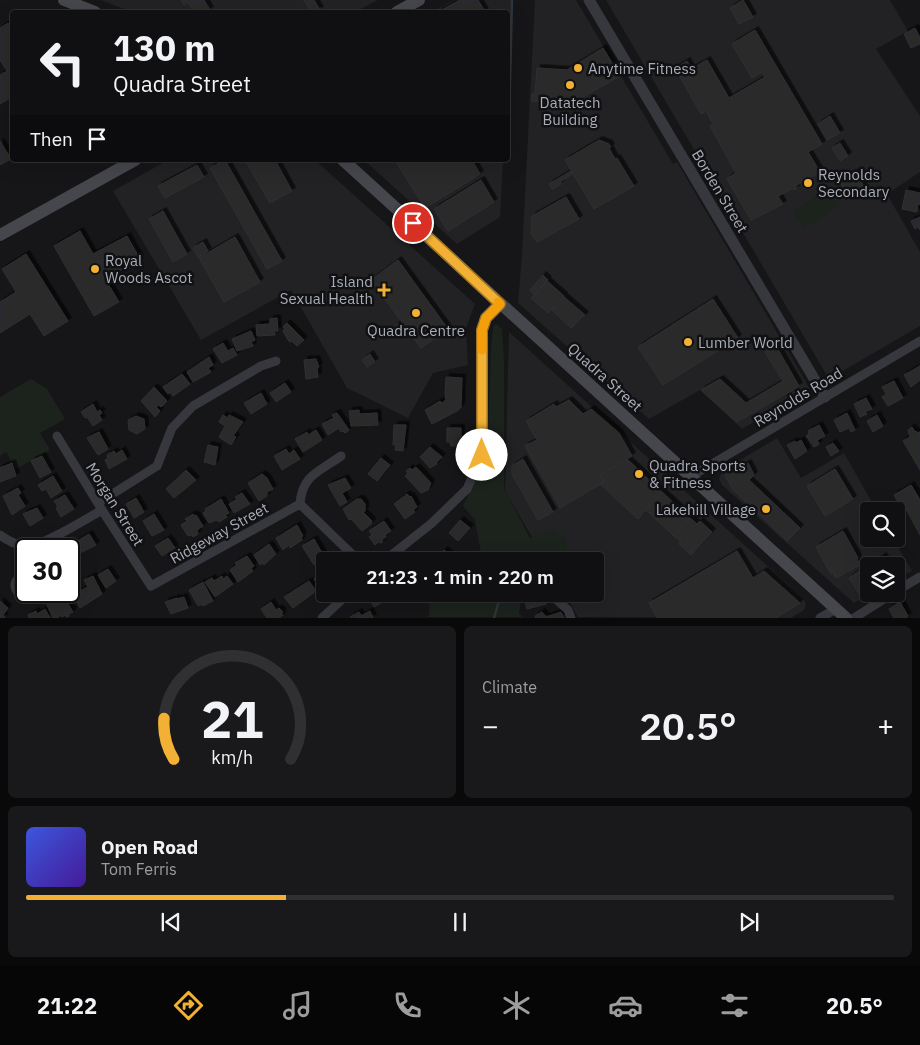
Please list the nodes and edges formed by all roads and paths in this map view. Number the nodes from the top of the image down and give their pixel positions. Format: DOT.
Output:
graph roads {
  1 [pos="64,0"];
  2 [pos="419,0"];
  3 [pos="589,0"];
  4 [pos="89,10"];
  5 [pos="401,10"];
  6 [pos="131,162"];
  7 [pos="345,162"];
  8 [pos="0,235"];
  9 [pos="500,304"];
  10 [pos="920,341"];
  11 [pos="276,361"];
  12 [pos="825,397"];
  13 [pos="57,436"];
  14 [pos="341,456"];
  15 [pos="690,477"];
  16 [pos="300,504"];
  17 [pos="100,507"];
  18 [pos="0,535"];
  19 [pos="49,538"];
  20 [pos="15,544"];
  21 [pos="350,552"];
  22 [pos="395,552"];
  23 [pos="920,576"];
  24 [pos="905,585"];
  25 [pos="151,586"];
  26 [pos="339,602"];
  27 [pos="559,602"];
  28 [pos="879,602"];
  29 [pos="836,609"];
  30 [pos="322,618"];
  31 [pos="571,618"];
  32 [pos="820,618"];
  33 [pos="846,618"];
  34 [pos="854,618"];
  1 -- 4 [label="main road"];
  2 -- 5 [label="main road"];
  3 -- 12 [label="street, Borden Street"];
  6 -- 8 [label="main road"];
  7 -- 9 [label="main road, Quadra Street"];
  9 -- 15 [label="main road, Quadra Street"];
  9 -- 22 [label="street"];
  10 -- 12 [label="street, Reynolds Road"];
  11 -- 17 [label="street"];
  12 -- 15 [label="street, Reynolds Road"];
  13 -- 17 [label="street, Morgan Street"];
  14 -- 16 [label="street"];
  15 -- 29 [label="main road, Quadra Street"];
  16 -- 21 [label="street"];
  16 -- 25 [label="street, Ridgeway Street"];
  17 -- 19 [label="street"];
  17 -- 25 [label="street, Morgan Street"];
  18 -- 20 [label="street"];
  23 -- 24 [label="street"];
  26 -- 30 [label="street"];
  27 -- 31 [label="street"];
  28 -- 34 [label="street"];
  29 -- 32 [label="street"];
  29 -- 33 [label="main road, Quadra Street"];
}
